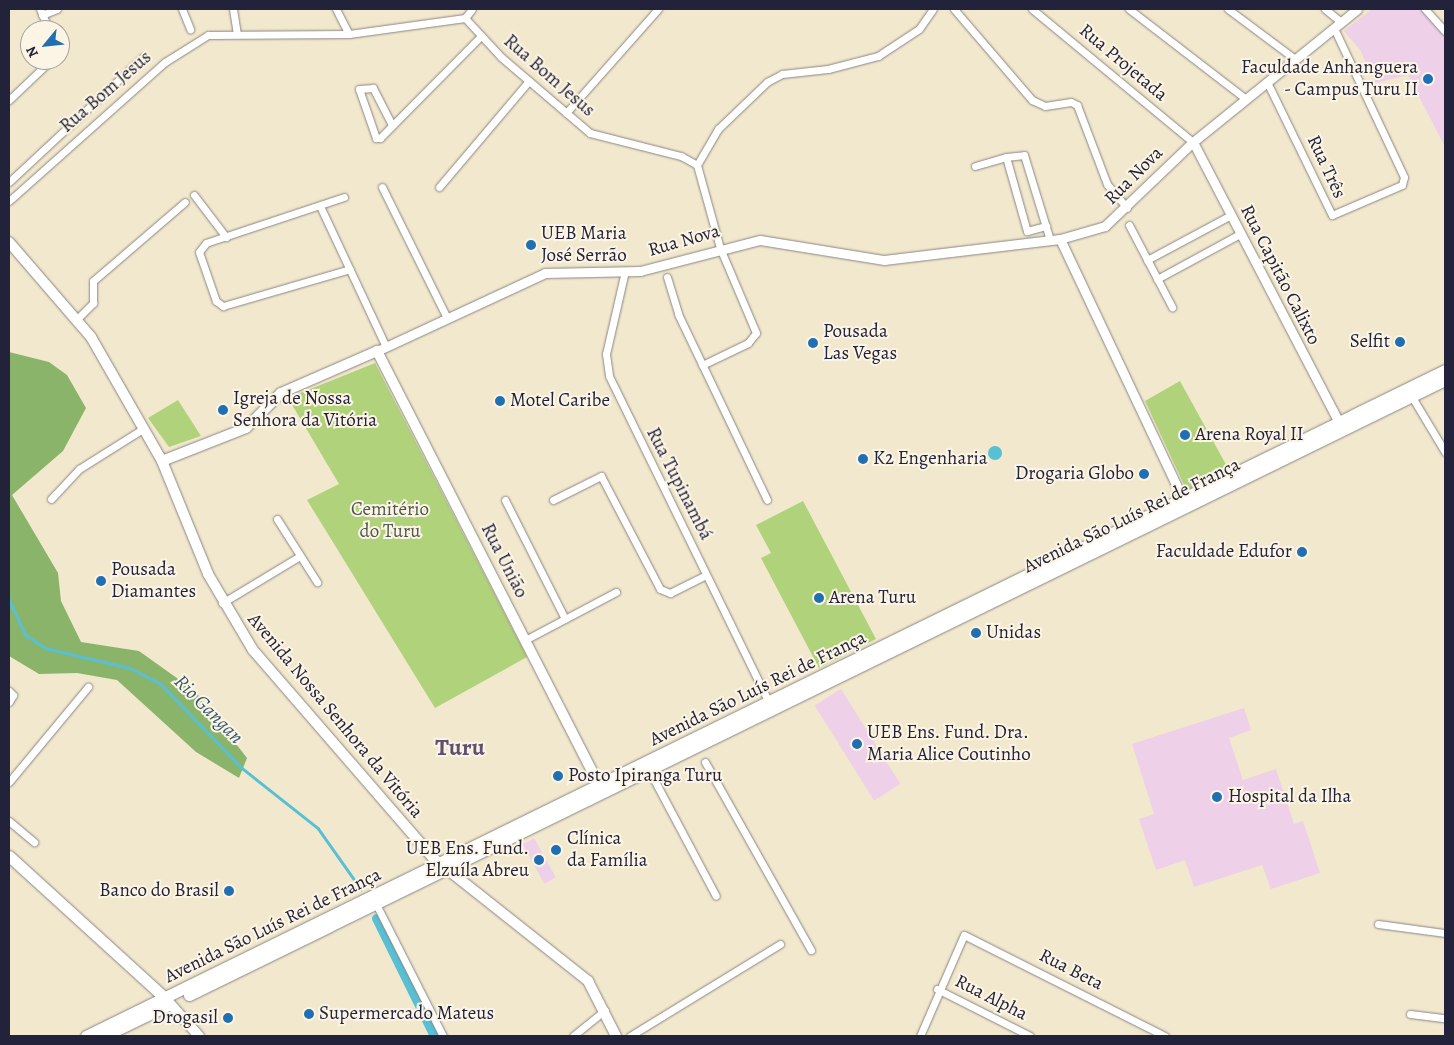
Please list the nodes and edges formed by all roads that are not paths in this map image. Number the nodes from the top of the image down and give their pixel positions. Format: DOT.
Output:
graph roads {
  1 [pos="57,9"];
  2 [pos="182,9"];
  3 [pos="233,9"];
  4 [pos="336,9"];
  5 [pos="472,9"];
  6 [pos="658,9"];
  7 [pos="934,9"];
  8 [pos="954,9"];
  9 [pos="1032,9"];
  10 [pos="1129,9"];
  11 [pos="1143,9"];
  12 [pos="1228,9"];
  13 [pos="1325,9"];
  14 [pos="1358,9"];
  15 [pos="1425,9"];
  16 [pos="1431,9"];
  17 [pos="41,12"];
  18 [pos="1138,16"];
  19 [pos="465,18"];
  20 [pos="1341,22"];
  21 [pos="1445,24"];
  22 [pos="1334,28"];
  23 [pos="190,29"];
  24 [pos="1445,31"];
  25 [pos="237,33"];
  26 [pos="349,34"];
  27 [pos="481,36"];
  28 [pos="143,56"];
  29 [pos="1295,60"];
  30 [pos="40,70"];
  31 [pos="529,81"];
  32 [pos="1266,82"];
  33 [pos="1246,99"];
  34 [pos="9,100"];
  35 [pos="566,113"];
  36 [pos="392,125"];
  37 [pos="1193,142"];
  38 [pos="1006,157"];
  39 [pos="697,165"];
  40 [pos="975,166"];
  41 [pos="9,182"];
  42 [pos="382,187"];
  43 [pos="439,187"];
  44 [pos="194,195"];
  45 [pos="344,197"];
  46 [pos="9,202"];
  47 [pos="185,202"];
  48 [pos="320,206"];
  49 [pos="1127,208"];
  50 [pos="1231,216"];
  51 [pos="1129,225"];
  52 [pos="1046,226"];
  53 [pos="1027,231"];
  54 [pos="1240,234"];
  55 [pos="226,237"];
  56 [pos="1060,239"];
  57 [pos="1050,240"];
  58 [pos="1029,241"];
  59 [pos="9,242"];
  60 [pos="720,248"];
  61 [pos="1147,260"];
  62 [pos="350,269"];
  63 [pos="625,271"];
  64 [pos="667,277"];
  65 [pos="1157,279"];
  66 [pos="1172,307"];
  67 [pos="447,318"];
  68 [pos="77,319"];
  69 [pos="382,349"];
  70 [pos="702,365"];
  71 [pos="1445,370"];
  72 [pos="1445,380"];
  73 [pos="1412,397"];
  74 [pos="1339,423"];
  75 [pos="144,428"];
  76 [pos="1445,452"];
  77 [pos="162,462"];
  78 [pos="51,499"];
  79 [pos="505,500"];
  80 [pos="553,500"];
  81 [pos="767,500"];
  82 [pos="1186,504"];
  83 [pos="277,519"];
  84 [pos="300,556"];
  85 [pos="706,575"];
  86 [pos="317,582"];
  87 [pos="616,592"];
  88 [pos="222,603"];
  89 [pos="565,619"];
  90 [pos="525,640"];
  91 [pos="88,688"];
  92 [pos="9,691"];
  93 [pos="9,702"];
  94 [pos="769,703"];
  95 [pos="706,762"];
  96 [pos="650,772"];
  97 [pos="9,782"];
  98 [pos="600,786"];
  99 [pos="9,820"];
  100 [pos="34,842"];
  101 [pos="9,856"];
  102 [pos="445,868"];
  103 [pos="716,896"];
  104 [pos="377,906"];
  105 [pos="1378,924"];
  106 [pos="1445,933"];
  107 [pos="780,944"];
  108 [pos="811,950"];
  109 [pos="937,990"];
  110 [pos="168,1001"];
  111 [pos="605,1010"];
  112 [pos="1410,1014"];
  113 [pos="1445,1018"];
  114 [pos="86,1036"];
  115 [pos="104,1036"];
  116 [pos="199,1036"];
  117 [pos="443,1036"];
  118 [pos="573,1036"];
  119 [pos="616,1036"];
  120 [pos="630,1036"];
  121 [pos="920,1036"];
  122 [pos="1030,1036"];
  123 [pos="1165,1036"];
  1 -- 17 [label="street"];
  2 -- 23 [label="street"];
  3 -- 25 [label="street"];
  4 -- 26 [label="street"];
  5 -- 19 [label="street"];
  6 -- 35 [label="street"];
  7 -- 39 [label="street"];
  8 -- 49 [label="street"];
  9 -- 37 [label="street, Rua Projetada"];
  10 -- 18 [label="street"];
  11 -- 18 [label="street"];
  12 -- 29 [label="street"];
  13 -- 20 [label="street"];
  14 -- 20 [label="street, Rua Nova"];
  15 -- 24 [label="street"];
  16 -- 21 [label="street"];
  18 -- 33 [label="street"];
  19 -- 26 [label="street, Rua Bom Jesus"];
  19 -- 27 [label="street, Rua Bom Jesus"];
  20 -- 22 [label="street, Rua Nova"];
  22 -- 29 [label="street, Rua Nova"];
  22 -- 32 [label="street, Rua Três"];
  25 -- 26 [label="street, Rua Bom Jesus"];
  25 -- 46 [label="street, Rua Bom Jesus"];
  27 -- 31 [label="street, Rua Bom Jesus"];
  27 -- 36 [label="street"];
  28 -- 41 [label="street"];
  29 -- 32 [label="street, Rua Nova"];
  30 -- 34 [label="street"];
  31 -- 35 [label="street, Rua Bom Jesus"];
  31 -- 43 [label="street"];
  32 -- 33 [label="street, Rua Nova"];
  33 -- 37 [label="street, Rua Nova"];
  35 -- 39 [label="street, Rua Bom Jesus"];
  36 -- 36 [label="street"];
  37 -- 49 [label="street, Rua Nova"];
  37 -- 50 [label="street, Rua Capitão Calixto"];
  38 -- 40 [label="street"];
  38 -- 52 [label="street"];
  38 -- 53 [label="street"];
  39 -- 60 [label="street"];
  42 -- 67 [label="street"];
  44 -- 55 [label="street"];
  45 -- 48 [label="street"];
  47 -- 68 [label="street"];
  48 -- 55 [label="street"];
  48 -- 62 [label="street"];
  49 -- 56 [label="street, Rua Nova"];
  50 -- 54 [label="street, Rua Capitão Calixto"];
  50 -- 61 [label="street"];
  51 -- 61 [label="street"];
  52 -- 53 [label="street"];
  52 -- 57 [label="street"];
  53 -- 58 [label="street"];
  54 -- 65 [label="street"];
  54 -- 74 [label="street, Rua Capitão Calixto"];
  55 -- 62 [label="street"];
  56 -- 57 [label="street, Rua Nova"];
  56 -- 82 [label="street"];
  57 -- 58 [label="street, Rua Nova"];
  58 -- 60 [label="street, Rua Nova"];
  59 -- 68 [label="main road, Avenida Nossa Senhora da Vitória"];
  60 -- 63 [label="street, Rua Nova"];
  60 -- 70 [label="street"];
  61 -- 65 [label="street"];
  62 -- 69 [label="street"];
  63 -- 67 [label="street, Rua Nova"];
  63 -- 85 [label="street, Rua Tupinambá"];
  64 -- 70 [label="street"];
  65 -- 66 [label="street"];
  67 -- 69 [label="street, Rua Nova"];
  68 -- 75 [label="main road, Avenida Nossa Senhora da Vitória"];
  69 -- 77 [label="main road, Rua Nova"];
  69 -- 90 [label="main road, Rua União"];
  70 -- 81 [label="street"];
  71 -- 74 [label="main road, Avenida São Luís Rei de França"];
  72 -- 73 [label="main road, Avenida São Luís Rei de França"];
  73 -- 76 [label="street"];
  73 -- 82 [label="main road, Avenida São Luís Rei de França"];
  74 -- 82 [label="main road, Avenida São Luís Rei de França"];
  75 -- 77 [label="main road, Avenida Nossa Senhora da Vitória"];
  75 -- 78 [label="street"];
  77 -- 88 [label="main road, Avenida Nossa Senhora da Vitória"];
  79 -- 89 [label="street"];
  80 -- 85 [label="street"];
  82 -- 94 [label="main road, Avenida São Luís Rei de França"];
  82 -- 96 [label="main road, Avenida São Luís Rei de França"];
  83 -- 84 [label="street"];
  84 -- 86 [label="street"];
  84 -- 88 [label="street"];
  85 -- 94 [label="street, Rua Tupinambá"];
  87 -- 89 [label="street"];
  88 -- 102 [label="main road, Avenida Nossa Senhora da Vitória"];
  89 -- 90 [label="street"];
  90 -- 98 [label="main road, Rua União"];
  91 -- 97 [label="street"];
  92 -- 93 [label="street"];
  94 -- 98 [label="main road, Avenida São Luís Rei de França"];
  95 -- 108 [label="street"];
  96 -- 102 [label="main road, Avenida São Luís Rei de França"];
  96 -- 103 [label="street"];
  98 -- 102 [label="main road, Avenida São Luís Rei de França"];
  99 -- 100 [label="street"];
  101 -- 110 [label="main road"];
  102 -- 104 [label="main road, Avenida São Luís Rei de França"];
  102 -- 110 [label="main road, Avenida São Luís Rei de França"];
  102 -- 111 [label="main road, Avenida Nossa Senhora da Vitória"];
  104 -- 110 [label="main road, Avenida São Luís Rei de França"];
  104 -- 117 [label="street"];
  105 -- 106 [label="street"];
  107 -- 120 [label="street"];
  109 -- 121 [label="street"];
  109 -- 122 [label="street, Rua Alpha"];
  109 -- 123 [label="street, Rua Beta"];
  110 -- 114 [label="main road, Avenida São Luís Rei de França"];
  110 -- 115 [label="main road, Avenida São Luís Rei de França"];
  110 -- 116 [label="main road"];
  111 -- 118 [label="street"];
  111 -- 119 [label="main road, Avenida Nossa Senhora da Vitória"];
  112 -- 113 [label="street"];
}
